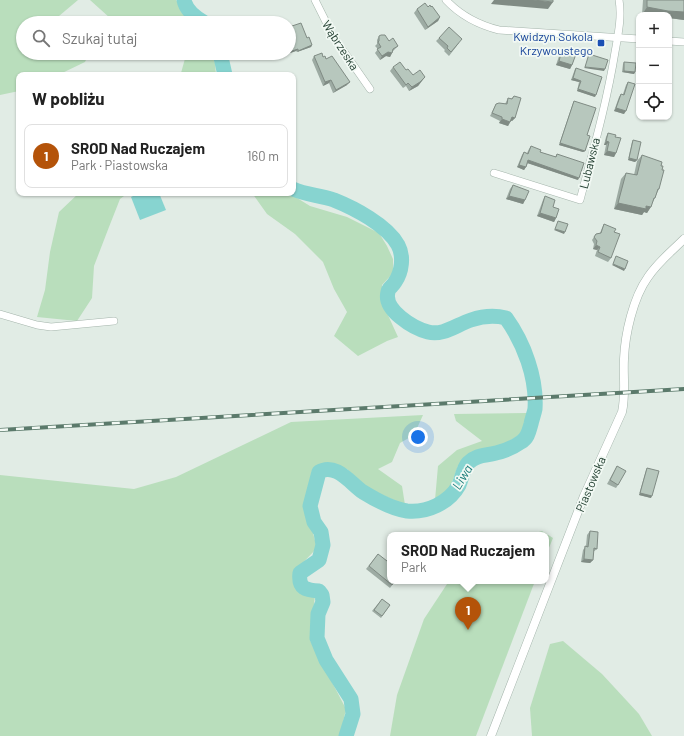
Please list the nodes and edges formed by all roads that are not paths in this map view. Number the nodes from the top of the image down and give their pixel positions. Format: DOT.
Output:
graph roads {
  1 [pos="315,0"];
  2 [pos="446,0"];
  3 [pos="619,0"];
  4 [pos="618,37"];
  5 [pos="636,39"];
  6 [pos="672,41"];
  7 [pos="684,42"];
  8 [pos="370,89"];
  9 [pos="494,173"];
  10 [pos="684,239"];
  11 [pos="0,314"];
  12 [pos="114,321"];
  13 [pos="491,736"];
  1 -- 8 [label="street, Wąbrzeska"];
  2 -- 4 [label="street"];
  3 -- 4 [label="street"];
  4 -- 5 [label="street"];
  4 -- 9 [label="street, Lubawska"];
  6 -- 7 [label="street"];
  10 -- 13 [label="street, Piastowska"];
  11 -- 12 [label="street"];
}
